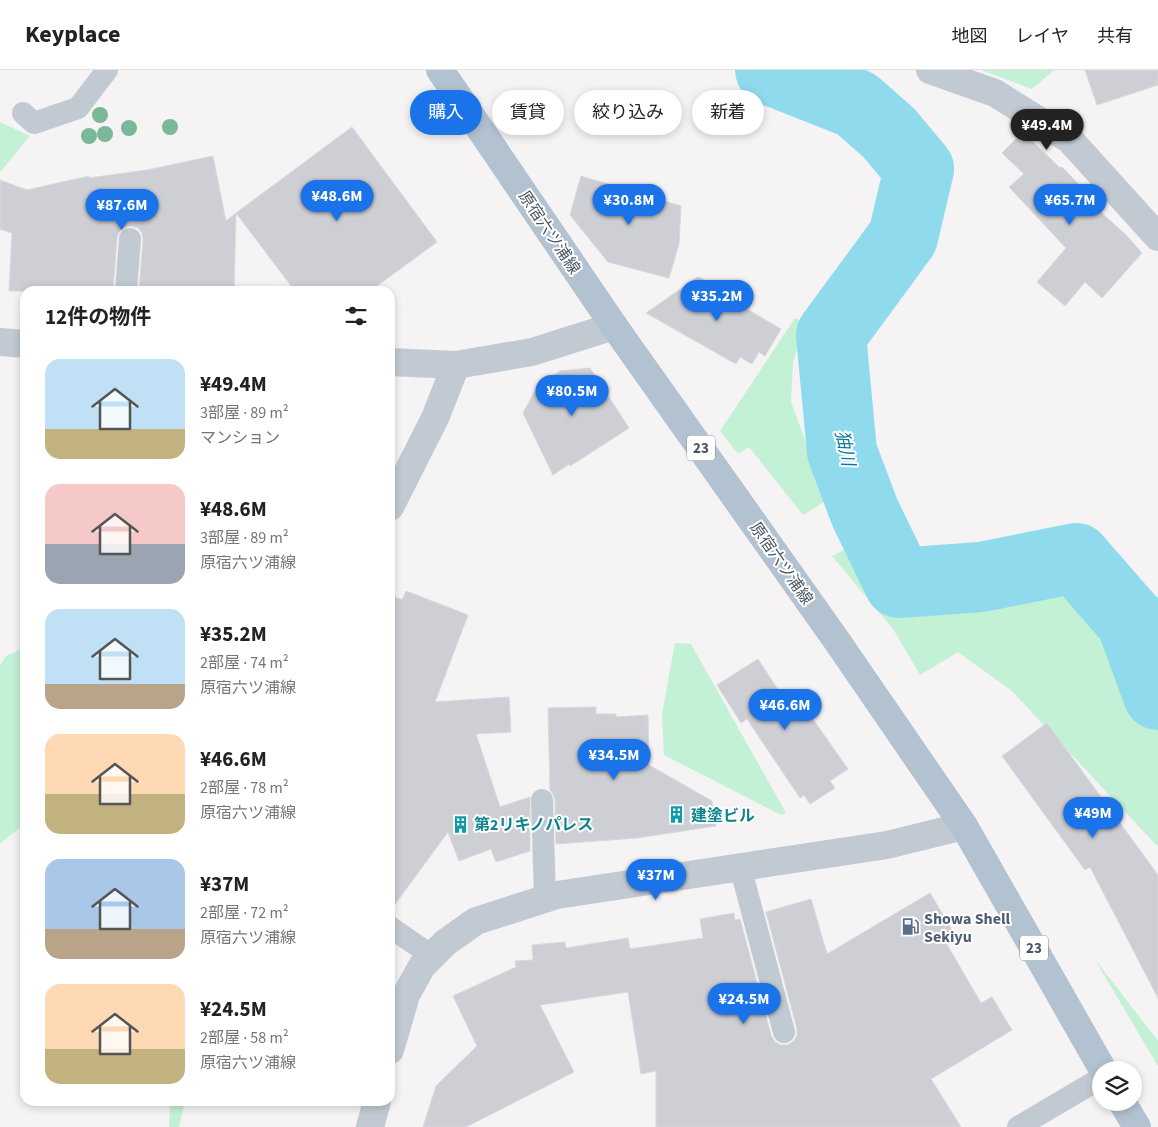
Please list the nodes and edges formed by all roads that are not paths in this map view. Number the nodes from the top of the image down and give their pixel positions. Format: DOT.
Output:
graph roads {
  1 [pos="107,70"];
  2 [pos="440,70"];
  3 [pos="930,70"];
  4 [pos="23,113"];
  5 [pos="1158,238"];
  6 [pos="130,239"];
  7 [pos="126,286"];
  8 [pos="614,326"];
  9 [pos="0,342"];
  10 [pos="20,344"];
  11 [pos="395,362"];
  12 [pos="456,365"];
  13 [pos="395,497"];
  14 [pos="542,800"];
  15 [pos="964,826"];
  16 [pos="740,866"];
  17 [pos="545,899"];
  18 [pos="395,930"];
  19 [pos="432,956"];
  20 [pos="784,1032"];
  21 [pos="395,1033"];
  22 [pos="1099,1061"];
  23 [pos="1092,1083"];
  24 [pos="376,1106"];
  25 [pos="1127,1111"];
  26 [pos="370,1127"];
  27 [pos="1018,1127"];
  28 [pos="1137,1127"];
  1 -- 4 [label="lane"];
  2 -- 8 [label="main road, 原宿六ツ浦線 / 23"];
  3 -- 5 [label="street"];
  6 -- 7 [label="lane"];
  8 -- 12 [label="street"];
  8 -- 15 [label="main road, 原宿六ツ浦線 / 23"];
  9 -- 10 [label="street"];
  11 -- 12 [label="street"];
  12 -- 13 [label="street"];
  14 -- 17 [label="lane"];
  15 -- 16 [label="street"];
  15 -- 22 [label="main road, 原宿六ツ浦線 / 23"];
  16 -- 17 [label="street"];
  16 -- 20 [label="lane"];
  17 -- 19 [label="street"];
  18 -- 19 [label="lane"];
  19 -- 21 [label="street"];
  23 -- 27 [label="lane"];
  24 -- 26 [label="street"];
  25 -- 28 [label="main road"];
}
